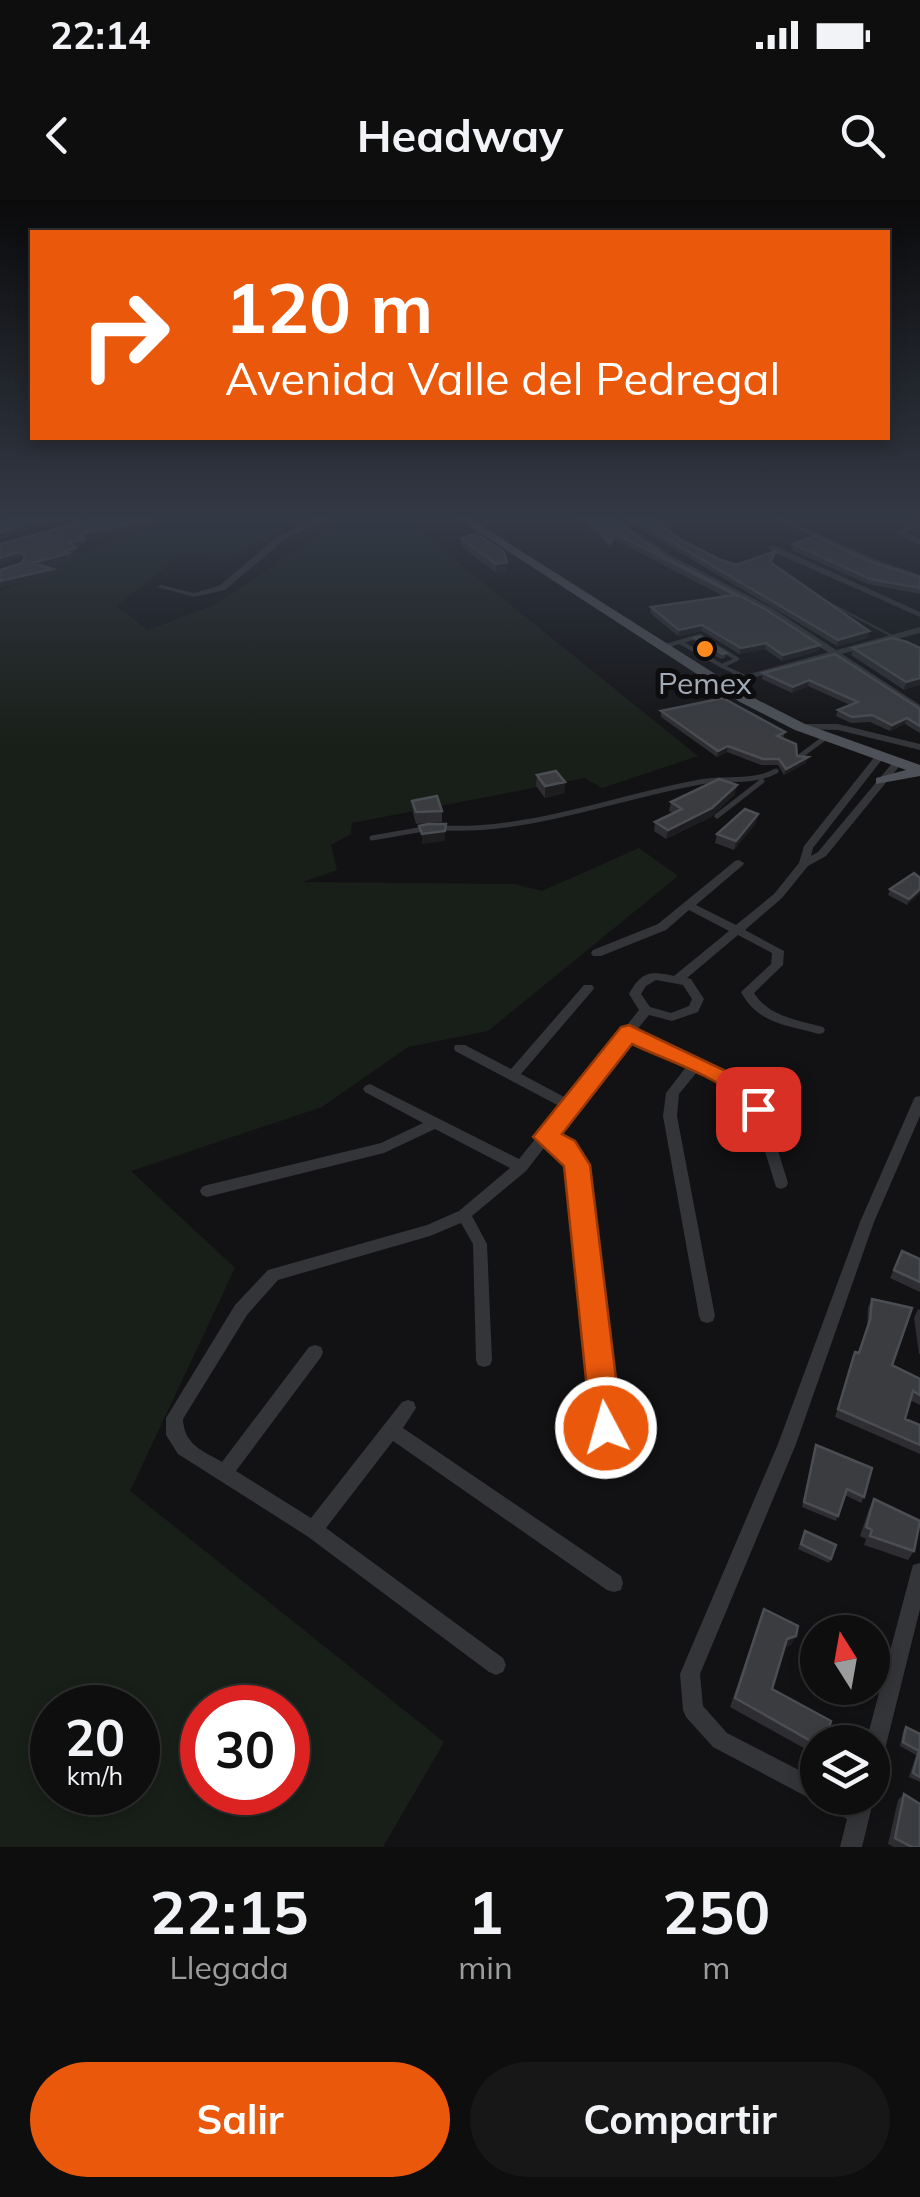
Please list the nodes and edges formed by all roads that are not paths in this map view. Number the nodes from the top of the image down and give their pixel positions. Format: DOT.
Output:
graph roads {
  1 [pos="580,595"];
  2 [pos="740,595"];
  3 [pos="876,595"];
  4 [pos="920,615"];
  5 [pos="916,631"];
  6 [pos="680,642"];
  7 [pos="661,648"];
  8 [pos="832,652"];
  9 [pos="722,666"];
  10 [pos="743,676"];
  11 [pos="718,684"];
  12 [pos="920,708"];
  13 [pos="800,727"];
  14 [pos="826,737"];
  15 [pos="920,747"];
  16 [pos="799,757"];
  17 [pos="879,757"];
  18 [pos="897,763"];
  19 [pos="920,771"];
  20 [pos="776,772"];
  21 [pos="762,780"];
  22 [pos="882,782"];
  23 [pos="717,816"];
  24 [pos="832,817"];
  25 [pos="848,822"];
  26 [pos="372,838"];
  27 [pos="739,864"];
  28 [pos="804,864"];
  29 [pos="688,906"];
  30 [pos="740,930"];
  31 [pos="597,953"];
  32 [pos="679,978"];
  33 [pos="588,988"];
  34 [pos="646,1010"];
  35 [pos="819,1030"];
  36 [pos="629,1033"];
  37 [pos="460,1048"];
  38 [pos="694,1066"];
  39 [pos="512,1076"];
  40 [pos="370,1089"];
  41 [pos="920,1101"];
  42 [pos="570,1106"];
  43 [pos="435,1123"];
  44 [pos="546,1137"];
  45 [pos="522,1167"];
  46 [pos="780,1183"];
  47 [pos="207,1191"];
  48 [pos="464,1215"];
  49 [pos="708,1316"];
  50 [pos="316,1352"];
  51 [pos="484,1360"];
  52 [pos="408,1408"];
  53 [pos="606,1428"];
  54 [pos="391,1430"];
  55 [pos="224,1473"];
  56 [pos="312,1530"];
  57 [pos="920,1572"];
  58 [pos="614,1584"];
  59 [pos="496,1665"];
  60 [pos="881,1725"];
  61 [pos="800,1782"];
  62 [pos="859,1815"];
  63 [pos="851,1847"];
  1 -- 7 [label="main road"];
  2 -- 8 [label="street"];
  3 -- 4 [label="street"];
  5 -- 8 [label="street"];
  6 -- 7 [label="lane"];
  6 -- 9 [label="lane"];
  6 -- 9 [label="lane"];
  7 -- 11 [label="main road"];
  8 -- 10 [label="street"];
  8 -- 12 [label="street"];
  9 -- 10 [label="lane"];
  10 -- 11 [label="street"];
  11 -- 13 [label="main road"];
  13 -- 14 [label="main road"];
  13 -- 15 [label="street"];
  14 -- 16 [label="lane"];
  14 -- 17 [label="main road"];
  17 -- 18 [label="main road"];
  17 -- 24 [label="street"];
  18 -- 19 [label="main road"];
  18 -- 22 [label="street"];
  19 -- 22 [label="main road"];
  20 -- 21 [label="lane"];
  21 -- 23 [label="lane"];
  21 -- 26 [label="lane"];
  22 -- 25 [label="street"];
  24 -- 25 [label="street"];
  24 -- 28 [label="street"];
  25 -- 28 [label="street"];
  27 -- 29 [label="street"];
  28 -- 30 [label="street"];
  29 -- 30 [label="street"];
  29 -- 31 [label="street"];
  30 -- 32 [label="street"];
  30 -- 35 [label="street"];
  32 -- 34 [label="street"];
  32 -- 34 [label="street"];
  33 -- 39 [label="street"];
  34 -- 36 [label="street"];
  36 -- 38 [label="street"];
  36 -- 42 [label="street"];
  37 -- 39 [label="street"];
  38 -- 46 [label="street"];
  38 -- 49 [label="street"];
  39 -- 42 [label="street"];
  40 -- 43 [label="street"];
  41 -- 61 [label="street"];
  42 -- 44 [label="street"];
  43 -- 45 [label="street"];
  43 -- 47 [label="street"];
  44 -- 45 [label="street"];
  44 -- 53 [label="street"];
  45 -- 48 [label="street"];
  48 -- 51 [label="street"];
  48 -- 55 [label="street"];
  50 -- 55 [label="street"];
  52 -- 54 [label="street"];
  54 -- 56 [label="street"];
  54 -- 58 [label="street"];
  55 -- 56 [label="street"];
  56 -- 59 [label="street"];
  57 -- 60 [label="street"];
  62 -- 63 [label="street"];
}
